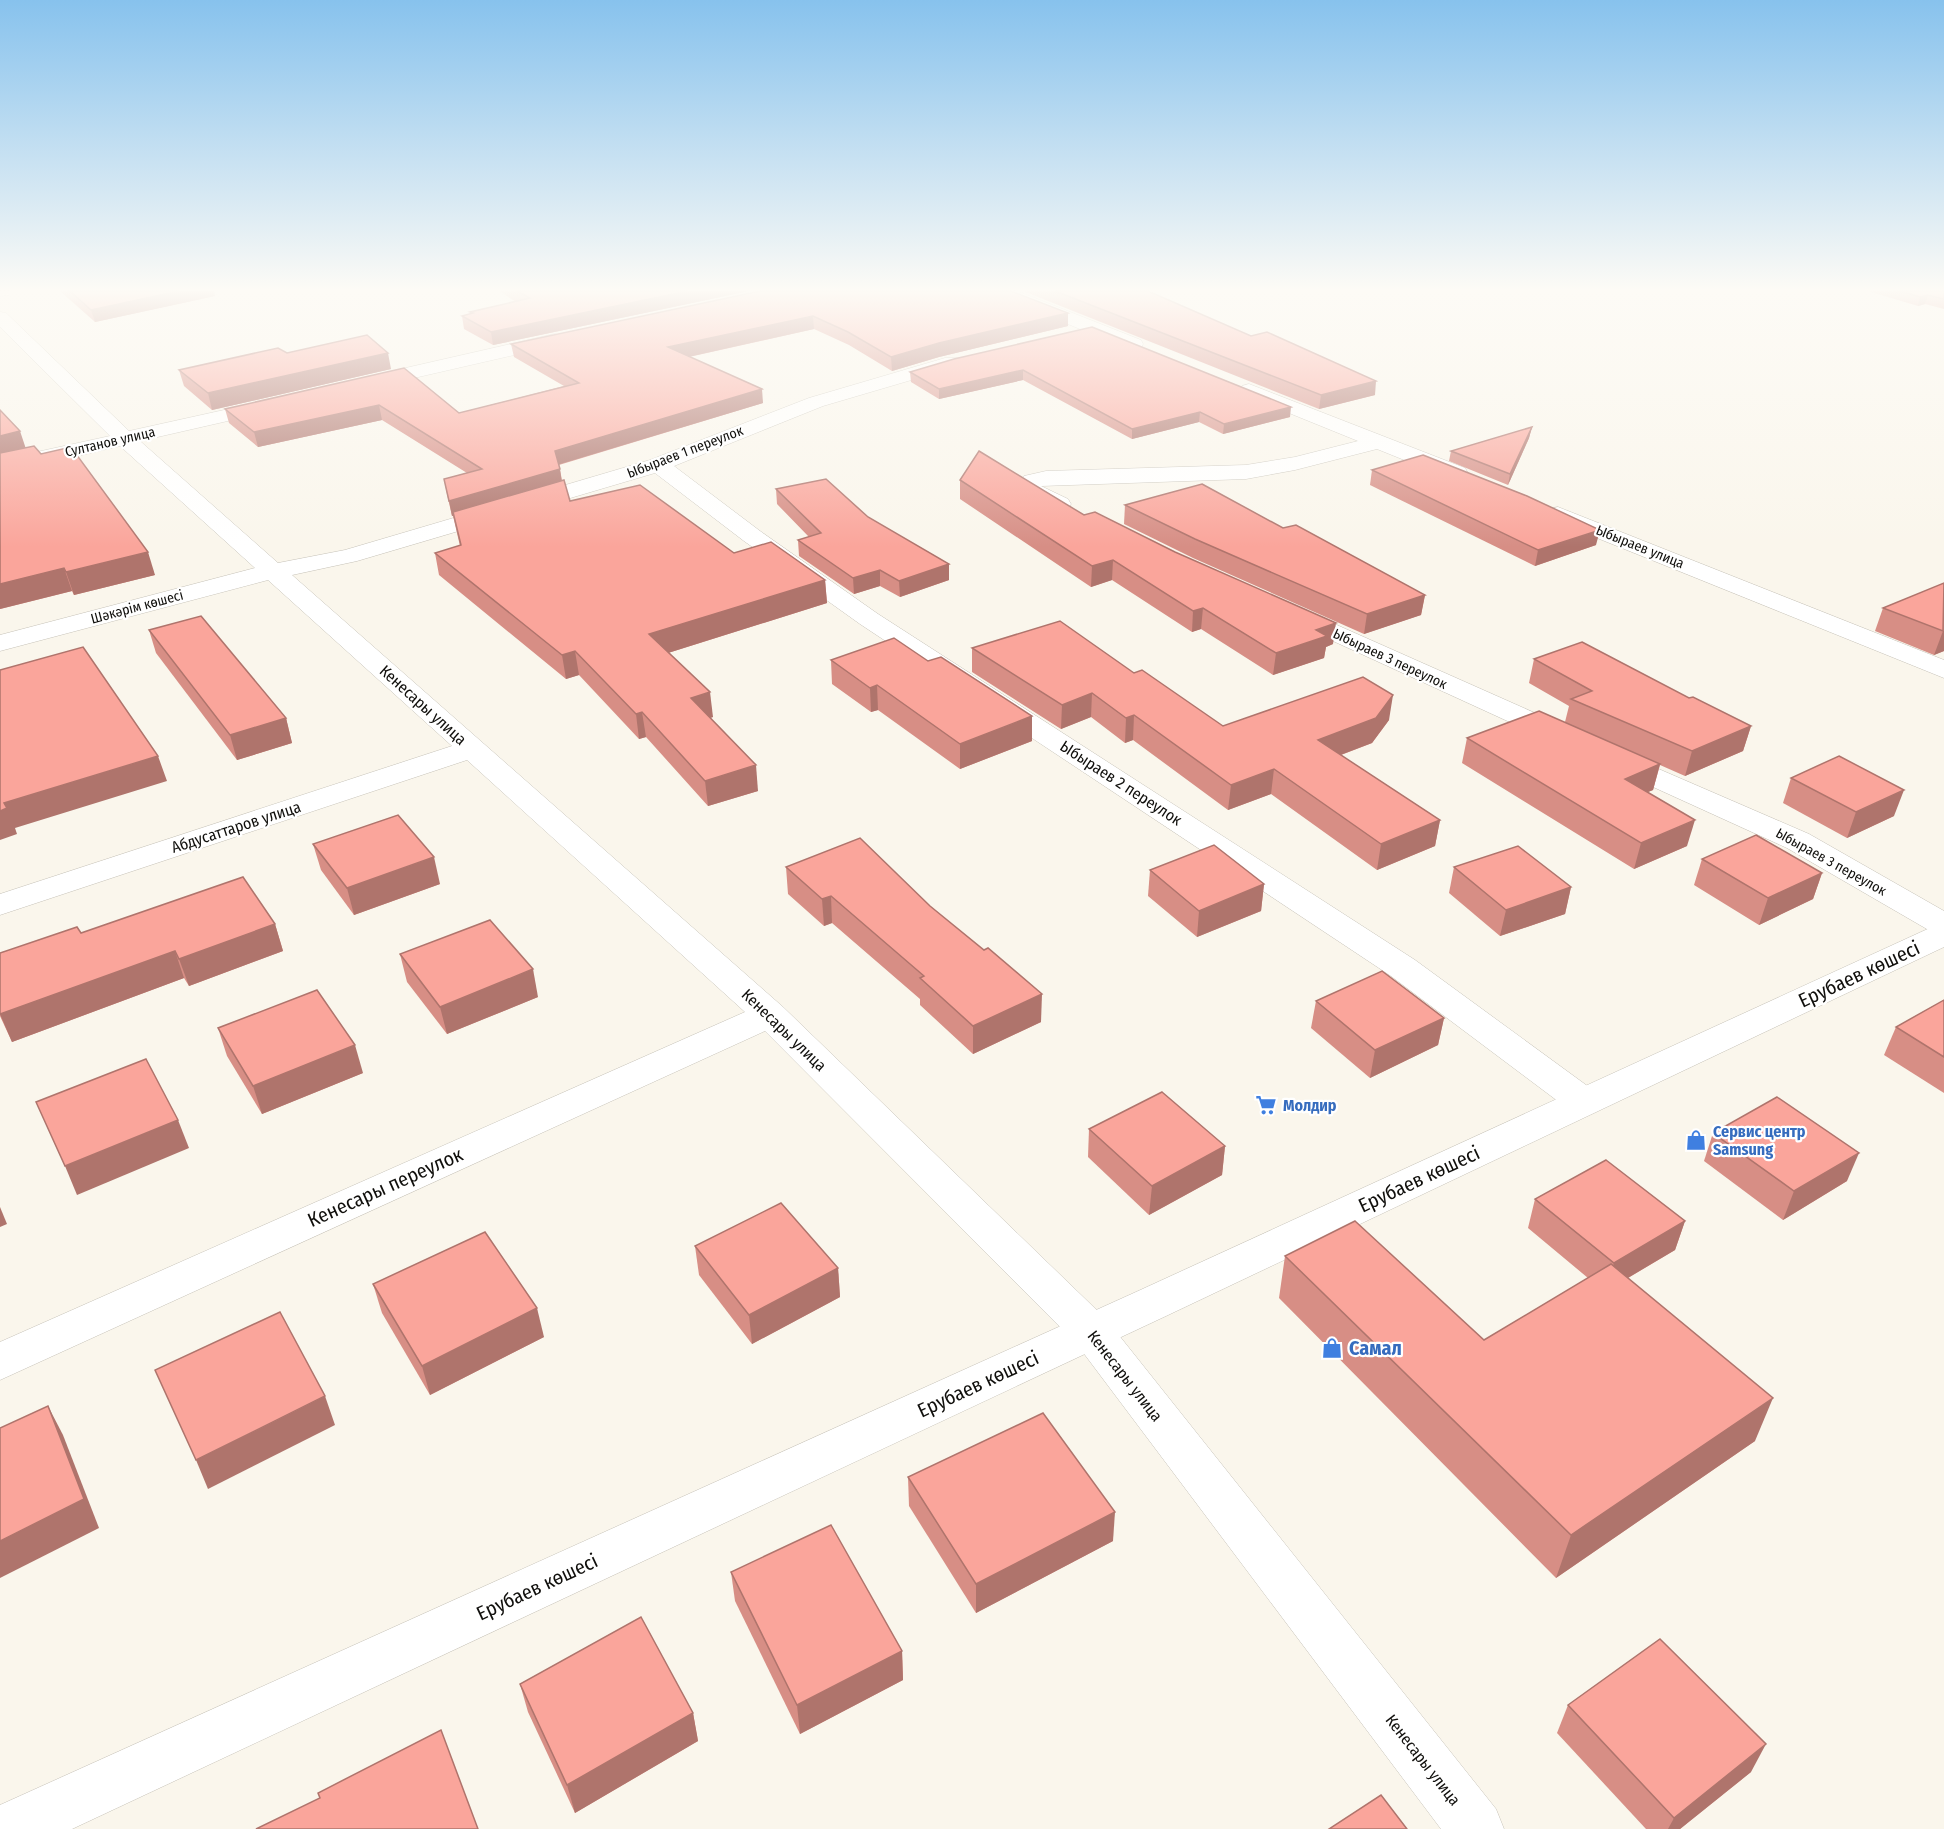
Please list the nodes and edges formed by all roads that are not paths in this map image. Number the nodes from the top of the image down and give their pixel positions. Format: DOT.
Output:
graph roads {
  1 [pos="61,376"];
  2 [pos="396,376"];
  3 [pos="905,376"];
  4 [pos="1225,380"];
  5 [pos="345,388"];
  6 [pos="288,401"];
  7 [pos="125,439"];
  8 [pos="1377,442"];
  9 [pos="658,465"];
  10 [pos="0,467"];
  11 [pos="1477,482"];
  12 [pos="1544,508"];
  13 [pos="1085,516"];
  14 [pos="274,571"];
  15 [pos="1276,606"];
  16 [pos="0,643"];
  17 [pos="1944,670"];
  18 [pos="472,749"];
  19 [pos="0,905"];
  20 [pos="1944,925"];
  21 [pos="1944,934"];
  22 [pos="770,1014"];
  23 [pos="1584,1102"];
  24 [pos="1091,1331"];
  25 [pos="0,1362"];
  26 [pos="10,1829"];
  27 [pos="1476,1829"];
  1 -- 7 [label="street, Кенесары улица"];
  2 -- 5 [label="street"];
  3 -- 9 [label="street, Ыбыраев 1 переулок"];
  4 -- 8 [label="street"];
  6 -- 7 [label="street, Султанов улица"];
  7 -- 10 [label="street, Султанов улица"];
  7 -- 14 [label="street, Кенесары улица"];
  8 -- 11 [label="street"];
  8 -- 13 [label="street"];
  9 -- 14 [label="street, Ыбыраев 1 переулок"];
  9 -- 23 [label="street, Ыбыраев 2 переулок"];
  12 -- 17 [label="street, Ыбыраев улица"];
  14 -- 16 [label="street, Шәкәрім көшесі"];
  14 -- 18 [label="street, Кенесары улица"];
  15 -- 20 [label="street, Ыбыраев 3 переулок"];
  18 -- 19 [label="street, Абдусаттаров улица"];
  18 -- 22 [label="street, Кенесары улица"];
  21 -- 23 [label="street, Ерубаев көшесі"];
  22 -- 24 [label="street, Кенесары улица"];
  22 -- 25 [label="street, Кенесары переулок"];
  23 -- 24 [label="street, Ерубаев көшесі"];
  24 -- 26 [label="street, Ерубаев көшесі"];
  24 -- 27 [label="street, Кенесары улица"];
}
